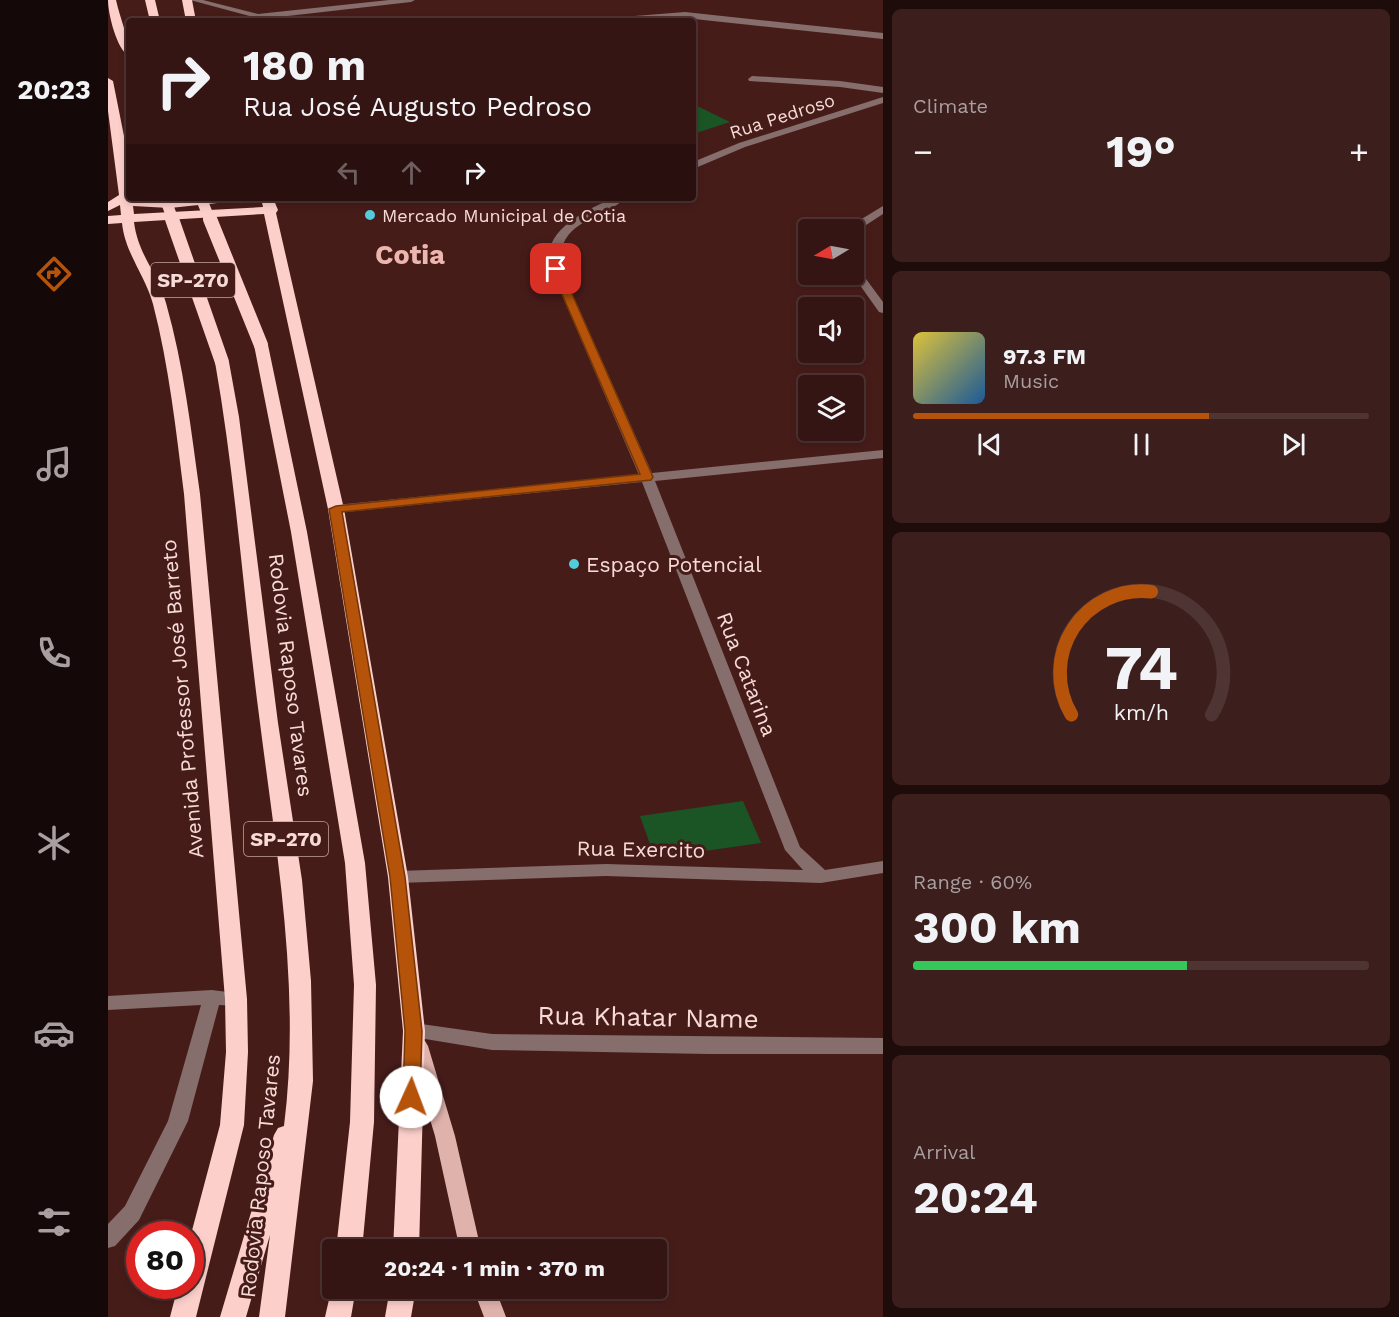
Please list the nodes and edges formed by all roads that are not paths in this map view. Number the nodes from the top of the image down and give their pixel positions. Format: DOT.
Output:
graph roads {
  1 [pos="111,0"];
  2 [pos="120,0"];
  3 [pos="150,0"];
  4 [pos="187,0"];
  5 [pos="194,0"];
  6 [pos="411,0"];
  7 [pos="258,17"];
  8 [pos="154,18"];
  9 [pos="190,18"];
  10 [pos="262,18"];
  11 [pos="636,18"];
  12 [pos="126,23"];
  13 [pos="883,36"];
  14 [pos="126,46"];
  15 [pos="752,79"];
  16 [pos="108,81"];
  17 [pos="883,90"];
  18 [pos="883,100"];
  19 [pos="696,165"];
  20 [pos="124,200"];
  21 [pos="136,201"];
  22 [pos="166,201"];
  23 [pos="198,201"];
  24 [pos="202,201"];
  25 [pos="615,201"];
  26 [pos="269,204"];
  27 [pos="108,207"];
  28 [pos="883,209"];
  29 [pos="108,220"];
  30 [pos="864,222"];
  31 [pos="129,230"];
  32 [pos="108,231"];
  33 [pos="864,284"];
  34 [pos="883,310"];
  35 [pos="883,454"];
  36 [pos="647,477"];
  37 [pos="336,509"];
  38 [pos="883,867"];
  39 [pos="398,877"];
  40 [pos="821,877"];
  41 [pos="212,997"];
  42 [pos="236,999"];
  43 [pos="108,1003"];
  44 [pos="414,1031"];
  45 [pos="883,1046"];
  46 [pos="301,1081"];
  47 [pos="108,1239"];
  48 [pos="350,1239"];
  49 [pos="406,1239"];
  50 [pos="468,1239"];
  51 [pos="341,1299"];
  52 [pos="401,1299"];
  53 [pos="488,1299"];
  54 [pos="183,1317"];
  55 [pos="233,1317"];
  56 [pos="272,1317"];
  57 [pos="338,1317"];
  58 [pos="398,1317"];
  59 [pos="495,1317"];
  1 -- 14 [label="highway"];
  2 -- 12 [label="highway"];
  3 -- 8 [label="highway"];
  4 -- 9 [label="highway"];
  5 -- 7 [label="street"];
  6 -- 7 [label="street"];
  7 -- 10 [label="street"];
  11 -- 13 [label="street"];
  15 -- 17 [label="street"];
  16 -- 20 [label="highway, Avenida Professor José Barreto"];
  18 -- 19 [label="street, Rua Pedroso"];
  20 -- 27 [label="highway"];
  20 -- 31 [label="highway, Avenida Professor José Barreto"];
  21 -- 23 [label="highway"];
  22 -- 46 [label="highway, Rodovia Raposo Tavares / SP-270, bridge"];
  24 -- 48 [label="highway, Rodovia Raposo Tavares / SP-270, bridge"];
  25 -- 36 [label="street, Rua Catarina"];
  26 -- 31 [label="highway"];
  26 -- 37 [label="highway"];
  28 -- 30 [label="street"];
  29 -- 31 [label="highway"];
  31 -- 32 [label="highway"];
  31 -- 42 [label="highway, Avenida Professor José Barreto"];
  33 -- 34 [label="street"];
  35 -- 36 [label="street"];
  36 -- 37 [label="street"];
  36 -- 40 [label="street, Rua Catarina"];
  37 -- 39 [label="highway"];
  38 -- 40 [label="street, Rua Exercito"];
  39 -- 40 [label="street, Rua Exercito"];
  39 -- 44 [label="highway"];
  41 -- 42 [label="street"];
  41 -- 43 [label="street"];
  41 -- 47 [label="street"];
  42 -- 54 [label="highway, Avenida Professor José Barreto"];
  44 -- 45 [label="street, Rua Khatar Name"];
  44 -- 49 [label="highway"];
  44 -- 50 [label="main road"];
  46 -- 55 [label="highway"];
  46 -- 56 [label="highway, Rodovia Raposo Tavares / SP-270"];
  51 -- 57 [label="highway"];
  52 -- 58 [label="highway"];
  53 -- 59 [label="main road"];
}
